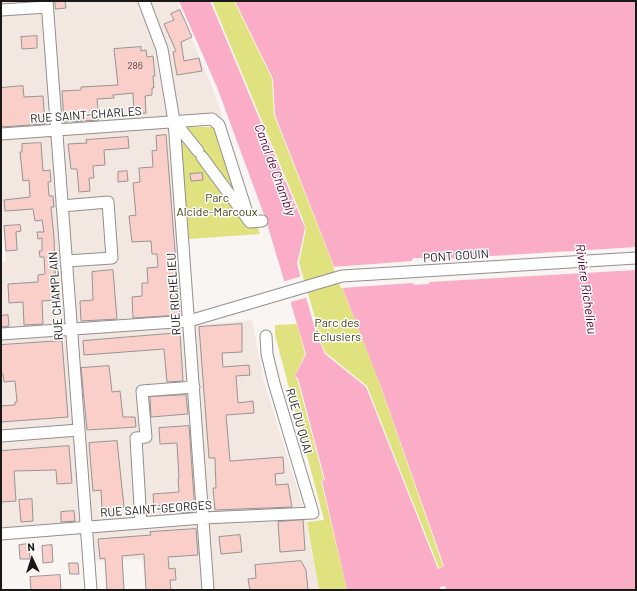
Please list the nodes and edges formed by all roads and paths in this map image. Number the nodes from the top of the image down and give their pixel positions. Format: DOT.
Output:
graph roads {
  1 [pos="144,1"];
  2 [pos="47,4"];
  3 [pos="1,10"];
  4 [pos="174,122"];
  5 [pos="56,130"];
  6 [pos="1,134"];
  7 [pos="62,206"];
  8 [pos="262,221"];
  9 [pos="250,222"];
  10 [pos="636,258"];
  11 [pos="66,261"];
  12 [pos="189,321"];
  13 [pos="72,330"];
  14 [pos="1,334"];
  15 [pos="266,336"];
  16 [pos="194,387"];
  17 [pos="79,430"];
  18 [pos="1,436"];
  19 [pos="313,513"];
  20 [pos="203,518"];
  21 [pos="141,523"];
  22 [pos="87,527"];
  23 [pos="1,534"];
  24 [pos="91,590"];
  25 [pos="208,590"];
  1 -- 4 [label="street, RUE RICHELIEU"];
  2 -- 3 [label="street"];
  2 -- 5 [label="street, RUE CHAMPLAIN"];
  4 -- 5 [label="street, RUE SAINT-CHARLES"];
  4 -- 9 [label="street"];
  4 -- 9 [label="street"];
  4 -- 12 [label="street, RUE RICHELIEU"];
  5 -- 6 [label="street, RUE SAINT-CHARLES"];
  5 -- 7 [label="street, RUE CHAMPLAIN"];
  7 -- 11 [label="street, RUE CHAMPLAIN"];
  7 -- 11 [label="street"];
  8 -- 9 [label="street"];
  10 -- 12 [label="street, PONT GOUIN"];
  11 -- 13 [label="street, RUE CHAMPLAIN"];
  12 -- 13 [label="street, PONT GOUIN"];
  12 -- 16 [label="street, RUE RICHELIEU"];
  13 -- 14 [label="street, PONT GOUIN"];
  13 -- 17 [label="street, RUE CHAMPLAIN"];
  15 -- 19 [label="street, RUE DU QUAI"];
  16 -- 20 [label="street, RUE RICHELIEU"];
  16 -- 21 [label="street"];
  17 -- 18 [label="street"];
  17 -- 22 [label="street, RUE CHAMPLAIN"];
  19 -- 20 [label="street, RUE SAINT-GEORGES"];
  20 -- 21 [label="street, RUE SAINT-GEORGES"];
  20 -- 25 [label="street, RUE RICHELIEU"];
  21 -- 22 [label="street, RUE SAINT-GEORGES"];
  22 -- 23 [label="street, RUE SAINT-GEORGES"];
  22 -- 24 [label="street, RUE CHAMPLAIN"];
}
